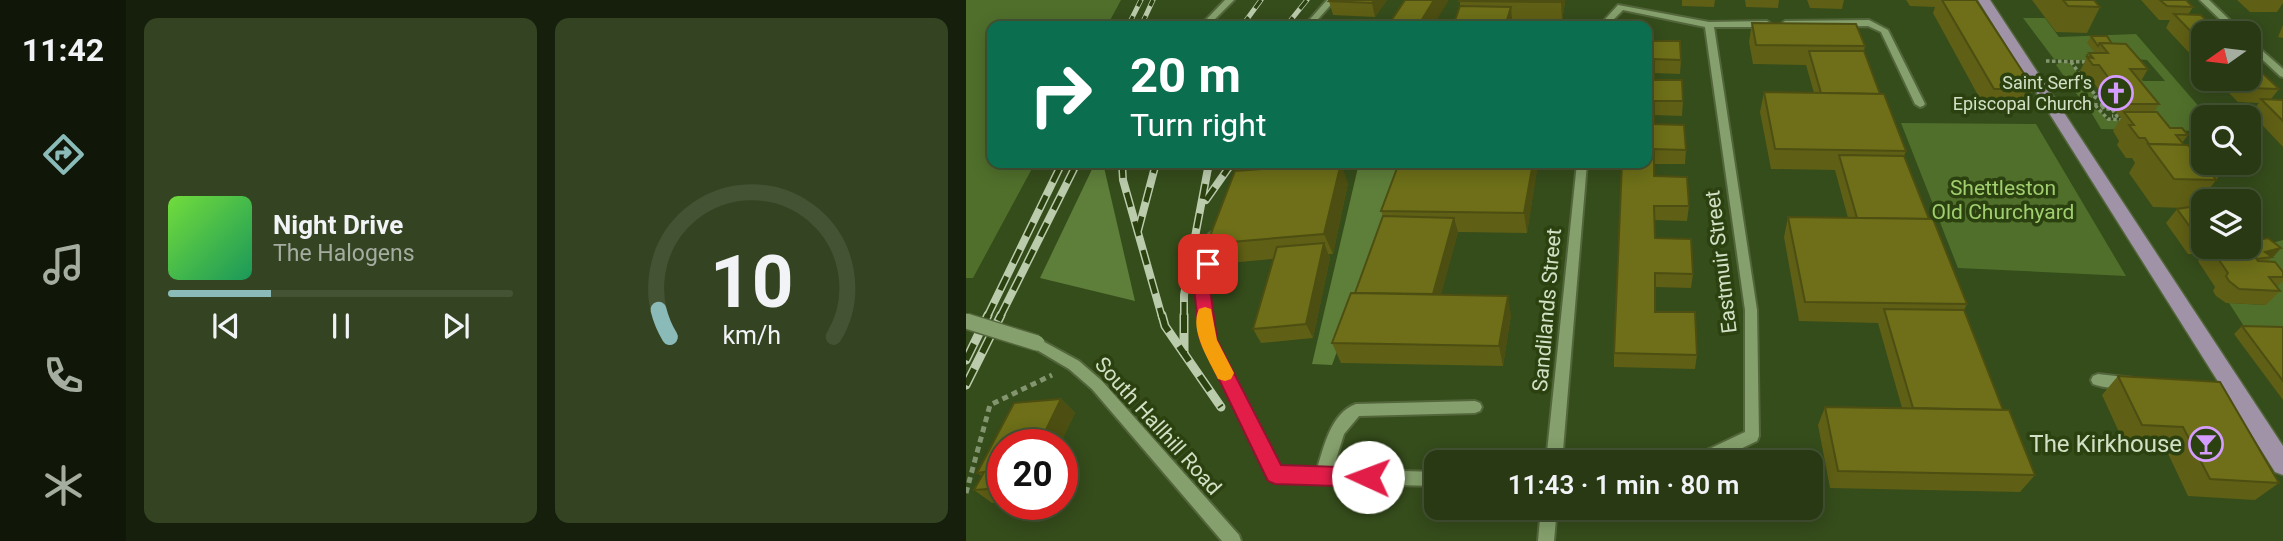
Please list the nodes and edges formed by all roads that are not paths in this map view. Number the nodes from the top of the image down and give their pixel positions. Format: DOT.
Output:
graph roads {
  1 [pos="1230,0"];
  2 [pos="1331,0"];
  3 [pos="1984,0"];
  4 [pos="2204,0"];
  5 [pos="1625,3"];
  6 [pos="1209,21"];
  7 [pos="1312,21"];
  8 [pos="1608,21"];
  9 [pos="2226,21"];
  10 [pos="1709,24"];
  11 [pos="2261,53"];
  12 [pos="2283,74"];
  13 [pos="1920,104"];
  14 [pos="1246,168"];
  15 [pos="1582,168"];
  16 [pos="1233,191"];
  17 [pos="1220,214"];
  18 [pos="966,321"];
  19 [pos="2098,380"];
  20 [pos="2138,383"];
  21 [pos="1475,407"];
  22 [pos="1555,450"];
  23 [pos="1722,450"];
  24 [pos="2283,465"];
  25 [pos="1322,476"];
  26 [pos="1424,479"];
  27 [pos="1548,520"];
  28 [pos="1233,541"];
  29 [pos="1546,541"];
  1 -- 6 [label="street"];
  2 -- 7 [label="street"];
  3 -- 24 [label="main road"];
  4 -- 9 [label="street"];
  5 -- 8 [label="street"];
  5 -- 10 [label="street"];
  10 -- 13 [label="street"];
  10 -- 23 [label="street, Eastmuir Street"];
  11 -- 12 [label="street"];
  14 -- 16 [label="street"];
  15 -- 22 [label="street, Sandilands Street"];
  17 -- 25 [label="street"];
  18 -- 28 [label="street, South Hallhill Road, bridge"];
  19 -- 20 [label="street"];
  21 -- 25 [label="street"];
  25 -- 26 [label="street"];
  27 -- 29 [label="street"];
}
